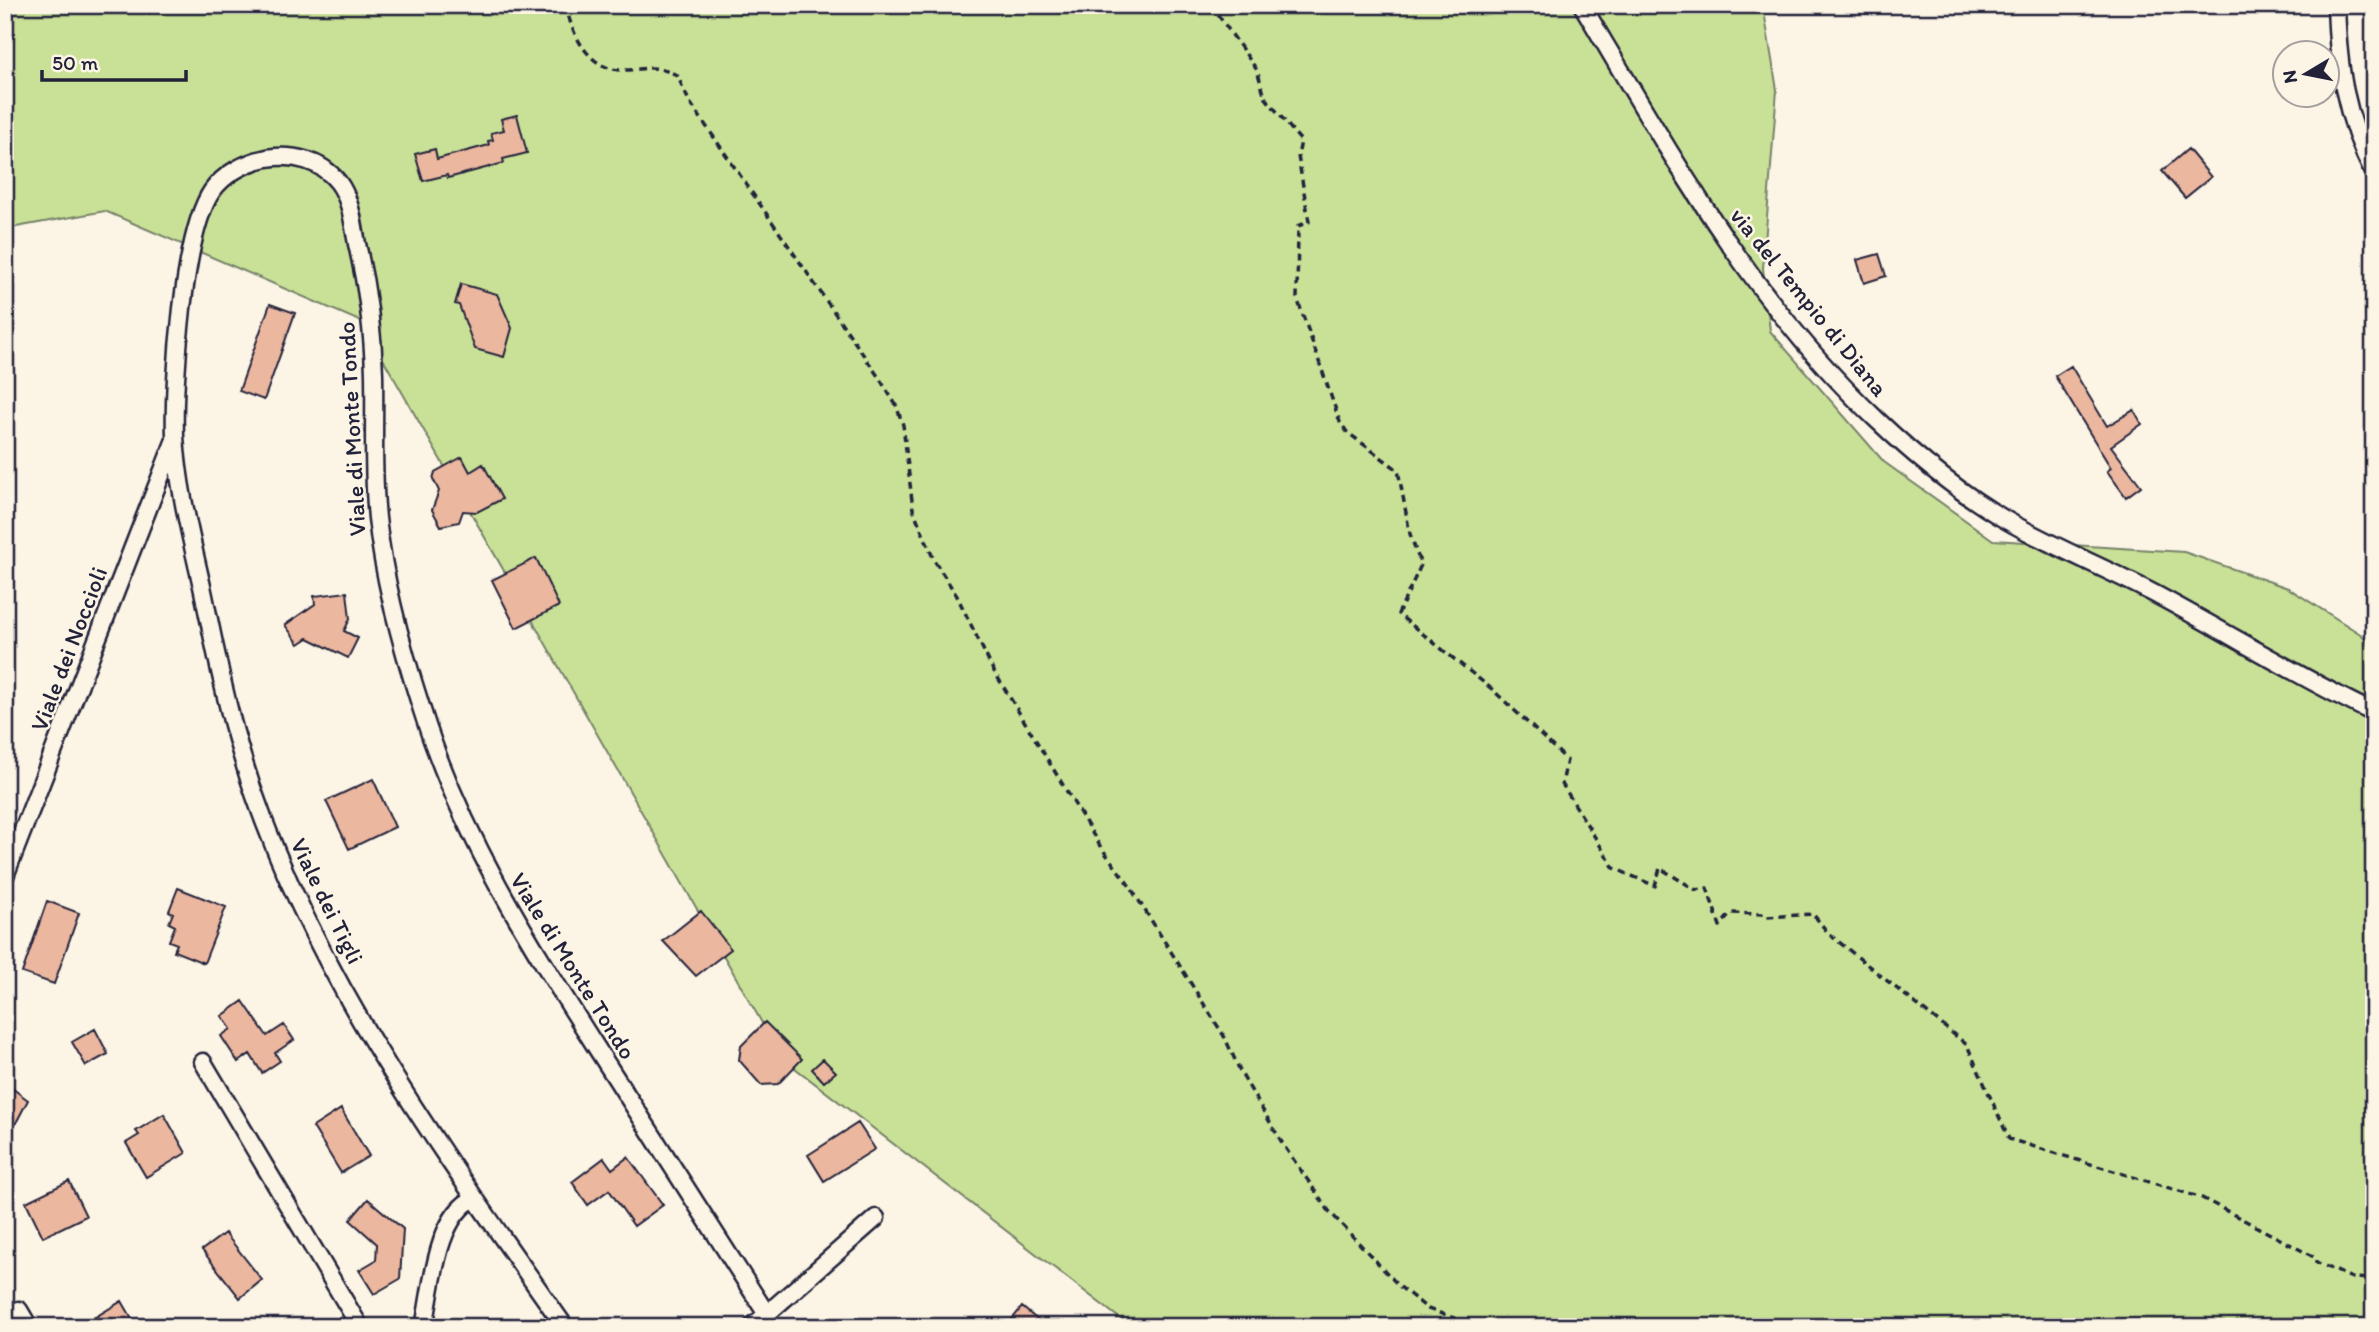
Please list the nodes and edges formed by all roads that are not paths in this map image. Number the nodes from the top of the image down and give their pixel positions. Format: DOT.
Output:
graph roads {
  1 [pos="1582,5"];
  2 [pos="2336,5"];
  3 [pos="2374,174"];
  4 [pos="175,439"];
  5 [pos="2374,713"];
  6 [pos="5,876"];
  7 [pos="203,1062"];
  8 [pos="475,1199"];
  9 [pos="876,1218"];
  10 [pos="19,1310"];
  11 [pos="766,1314"];
  12 [pos="29,1327"];
  13 [pos="360,1327"];
  14 [pos="424,1327"];
  15 [pos="565,1327"];
  16 [pos="752,1327"];
  1 -- 5 [label="street, via del Tempio di Diana"];
  2 -- 3 [label="street"];
  4 -- 6 [label="street, Viale dei Noccioli"];
  4 -- 8 [label="street, Viale dei Tigli"];
  4 -- 11 [label="street, Viale di Monte Tondo"];
  7 -- 13 [label="street"];
  8 -- 14 [label="street"];
  8 -- 15 [label="street, Viale dei Tigli"];
  9 -- 11 [label="street"];
  10 -- 12 [label="street"];
  11 -- 16 [label="street"];
}
